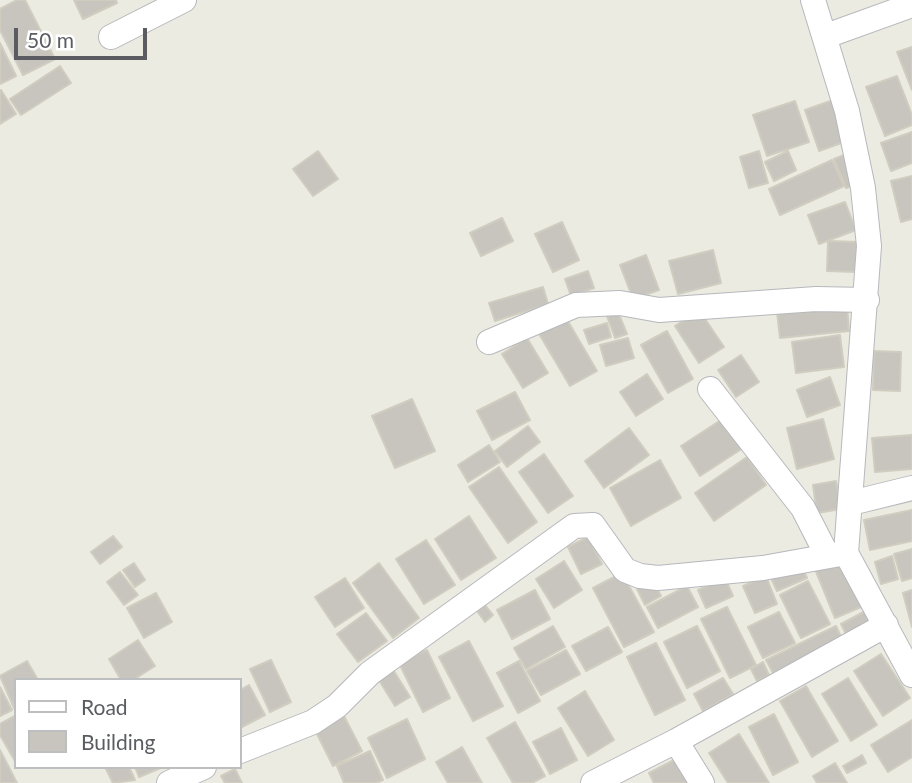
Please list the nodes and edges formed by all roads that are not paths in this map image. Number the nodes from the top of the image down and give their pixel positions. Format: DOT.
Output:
graph roads {
  1 [pos="184,0"];
  2 [pos="813,0"];
  3 [pos="912,5"];
  4 [pos="826,36"];
  5 [pos="111,37"];
  6 [pos="867,300"];
  7 [pos="489,342"];
  8 [pos="710,389"];
  9 [pos="912,488"];
  10 [pos="851,503"];
  11 [pos="837,554"];
  12 [pos="886,625"];
  13 [pos="912,675"];
  14 [pos="676,741"];
  15 [pos="242,750"];
  16 [pos="200,769"];
  17 [pos="169,783"];
  18 [pos="593,783"];
  19 [pos="702,783"];
  1 -- 5 [label="street"];
  2 -- 4 [label="street"];
  3 -- 4 [label="street"];
  4 -- 6 [label="street"];
  6 -- 7 [label="street"];
  6 -- 10 [label="street"];
  8 -- 11 [label="street"];
  9 -- 10 [label="street"];
  10 -- 11 [label="street"];
  11 -- 12 [label="street"];
  11 -- 15 [label="street"];
  12 -- 13 [label="street"];
  12 -- 14 [label="street"];
  14 -- 18 [label="street"];
  14 -- 19 [label="street"];
  16 -- 17 [label="street"];
}
